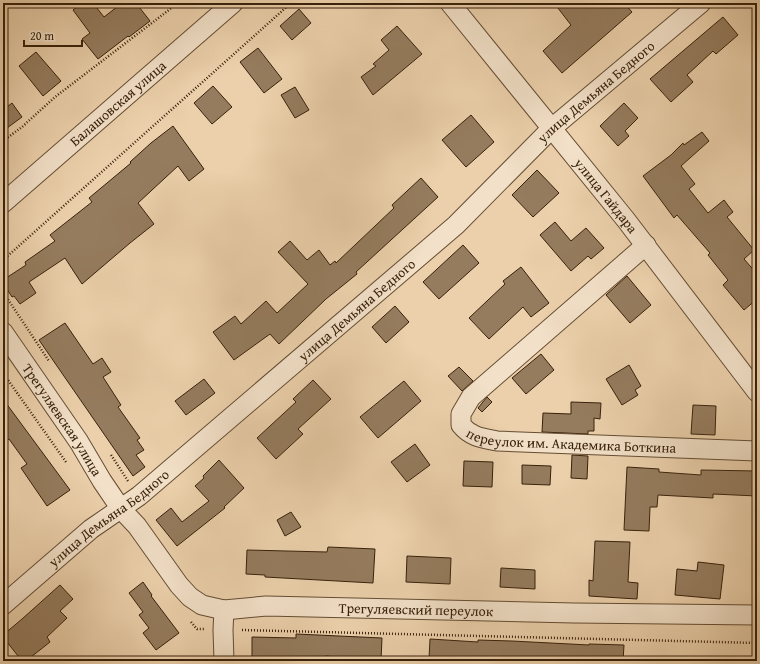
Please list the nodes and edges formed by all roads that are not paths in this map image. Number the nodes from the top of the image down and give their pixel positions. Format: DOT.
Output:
graph roads {
  1 [pos="233,3"];
  2 [pos="450,3"];
  3 [pos="701,3"];
  4 [pos="552,128"];
  5 [pos="3,203"];
  6 [pos="646,245"];
  7 [pos="3,332"];
  8 [pos="757,392"];
  9 [pos="757,451"];
  10 [pos="120,509"];
  11 [pos="3,605"];
  12 [pos="224,610"];
  13 [pos="757,615"];
  14 [pos="224,661"];
  1 -- 5 [label="street, Балашовская улица"];
  2 -- 4 [label="street, улица Гайдара"];
  3 -- 4 [label="street, улица Демьяна Бедного"];
  4 -- 6 [label="street, улица Гайдара"];
  4 -- 10 [label="street, улица Демьяна Бедного"];
  6 -- 8 [label="street, улица Гайдара"];
  6 -- 9 [label="street, переулок им. Академика Боткина"];
  7 -- 10 [label="street, Трегуляевская улица"];
  10 -- 11 [label="street, улица Демьяна Бедного"];
  10 -- 12 [label="street, Трегуляевский переулок"];
  12 -- 13 [label="street, Трегуляевский переулок"];
  12 -- 14 [label="street"];
}
